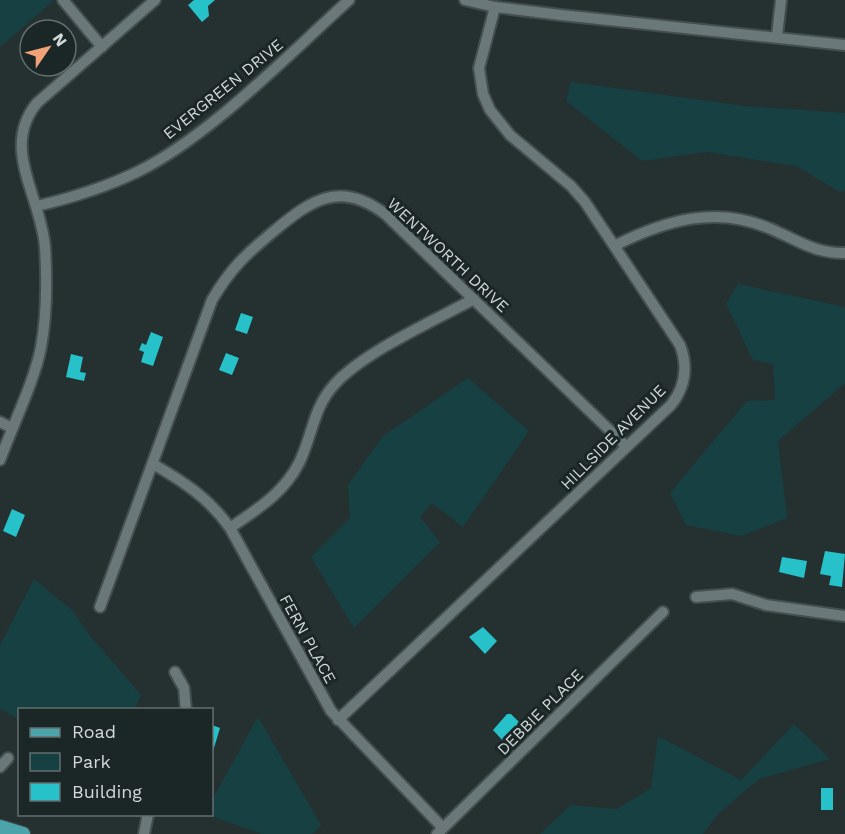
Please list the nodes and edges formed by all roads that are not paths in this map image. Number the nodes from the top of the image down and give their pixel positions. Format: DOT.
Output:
graph roads {
  1 [pos="63,0"];
  2 [pos="155,0"];
  3 [pos="348,0"];
  4 [pos="465,0"];
  5 [pos="781,0"];
  6 [pos="495,7"];
  7 [pos="777,36"];
  8 [pos="845,45"];
  9 [pos="102,47"];
  10 [pos="38,206"];
  11 [pos="616,244"];
  12 [pos="845,253"];
  13 [pos="474,298"];
  14 [pos="0,422"];
  15 [pos="12,428"];
  16 [pos="626,446"];
  17 [pos="0,460"];
  18 [pos="153,464"];
  19 [pos="230,528"];
  20 [pos="696,597"];
  21 [pos="100,607"];
  22 [pos="663,612"];
  23 [pos="845,616"];
  24 [pos="175,672"];
  25 [pos="186,708"];
  26 [pos="338,720"];
  27 [pos="8,758"];
  28 [pos="0,767"];
  29 [pos="148,816"];
  30 [pos="0,827"];
  31 [pos="440,831"];
  32 [pos="23,834"];
  33 [pos="144,834"];
  1 -- 9 [label="street"];
  2 -- 9 [label="street"];
  3 -- 10 [label="street, EVERGREEN DRIVE"];
  4 -- 6 [label="street"];
  5 -- 7 [label="street"];
  6 -- 7 [label="street"];
  6 -- 11 [label="street, HILLSIDE AVENUE"];
  7 -- 8 [label="street"];
  9 -- 10 [label="street"];
  10 -- 15 [label="street"];
  11 -- 12 [label="street"];
  11 -- 16 [label="street, HILLSIDE AVENUE"];
  13 -- 16 [label="street, WENTWORTH DRIVE"];
  13 -- 18 [label="street, WENTWORTH DRIVE"];
  13 -- 19 [label="street"];
  14 -- 15 [label="street"];
  15 -- 17 [label="street"];
  16 -- 26 [label="street, HILLSIDE AVENUE"];
  18 -- 19 [label="street, FERN PLACE"];
  18 -- 21 [label="street, WENTWORTH DRIVE"];
  19 -- 26 [label="street, FERN PLACE"];
  20 -- 23 [label="street"];
  22 -- 31 [label="street, DEBBIE PLACE"];
  24 -- 25 [label="street"];
  26 -- 31 [label="street, FERN PLACE"];
  27 -- 28 [label="street"];
  29 -- 33 [label="street"];
  30 -- 32 [label="main road"];
}
